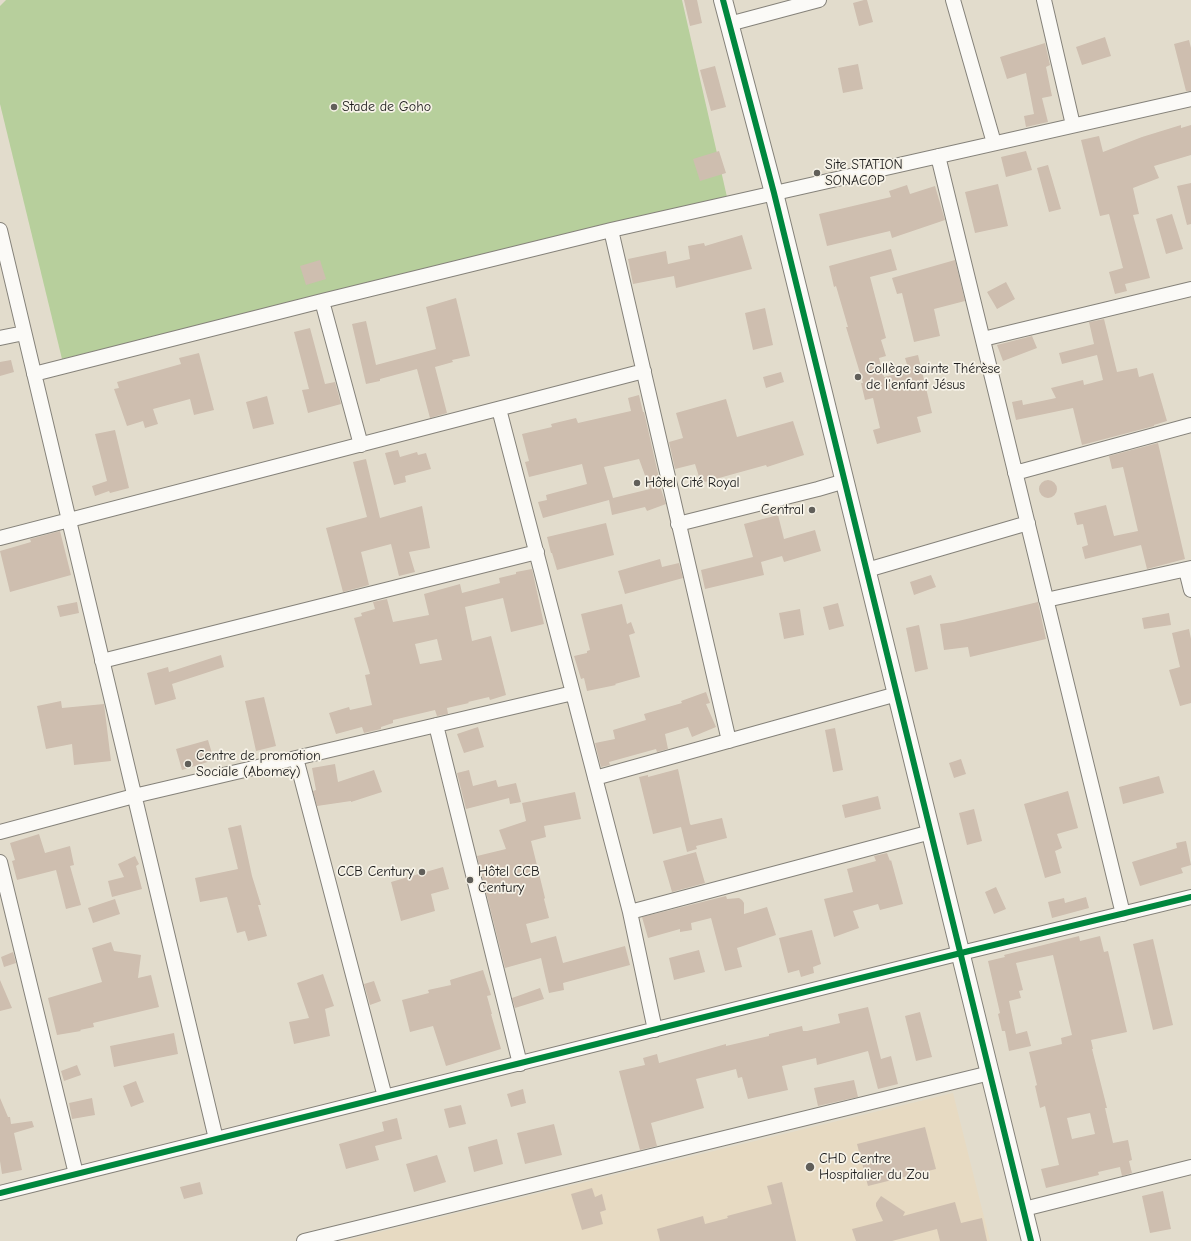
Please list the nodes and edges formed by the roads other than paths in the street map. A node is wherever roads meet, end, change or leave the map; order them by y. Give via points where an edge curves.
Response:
1 (723, 0) edge
2 (819, 0) edge
3 (953, 0) edge
4 (1044, 0) edge
5 (729, 24) junction
6 (1191, 99) edge
7 (1073, 126) junction
8 (994, 143) junction
9 (938, 156) junction
10 (774, 193) junction
11 (0, 230) edge
12 (611, 230) junction
13 (1191, 289) edge
14 (322, 301) junction
15 (24, 333) junction
16 (0, 338) edge
17 (983, 339) junction
18 (644, 371) junction
19 (34, 374) junction
20 (499, 409) junction
21 (1191, 425) edge
22 (360, 445) junction
23 (1016, 473) junction
24 (845, 481) junction
25 (69, 520) junction
26 (1028, 523) junction
27 (678, 524) junction
28 (0, 538) edge
29 (537, 552) junction
30 (1188, 569) edge
31 (867, 570) junction
32 (1191, 590) edge
33 (1046, 600) junction
34 (102, 661) junction
35 (573, 693) junction
36 (897, 694) junction
37 (436, 725) junction
38 (729, 741) junction
39 (296, 758) junction
40 (595, 778) junction
41 (134, 796) junction
42 (0, 832) edge
43 (931, 832) junction
44 (0, 862) edge
45 (1191, 897) edge
46 (630, 912) junction
47 (1123, 914) junction
48 (961, 953) junction
49 (655, 1030) junction
50 (520, 1064) junction
51 (990, 1073) junction
52 (385, 1097) junction
53 (216, 1139) junction
54 (1191, 1167) edge
55 (76, 1174) junction
56 (0, 1193) edge
57 (1024, 1209) junction
58 (325, 1239) edge
59 (304, 1241) edge
60 (1031, 1241) edge

1 - 5 street
2 - 5 street
3 - 8 street
4 - 7 street
5 - 10 street
6 - 7 street
7 - 8 street
8 - 9 street
9 - 10 street
9 - 17 street
10 - 12 street
10 - 24 street
11 - 15 street
12 - 14 street
12 - 18 street
13 - 17 street
14 - 19 street
14 - 22 street
15 - 16 street
15 - 19 street
17 - 23 street
18 - 20 street
18 - 27 street
19 - 25 street
20 - 22 street
20 - 29 street
21 - 23 street
22 - 25 street
23 - 26 street
24 - 27 street
24 - 31 street
25 - 28 street
25 - 34 street
26 - 31 street
26 - 33 street
27 - 38 street
29 - 34 street
29 - 35 street
30 - 32 street
30 - 33 street
31 - 36 street
33 - 47 street
34 - 41 street
35 - 37 street
35 - 40 street
36 - 38 street
36 - 43 street
37 - 39 street
37 - 50 street
38 - 40 street
39 - 41 street
39 - 52 street
40 - 46 street
41 - 42 street
41 - 53 street
43 - 46 street
43 - 48 street
44 - 55 street
45 - 47 street
46 - 49 street
47 - 48 street
48 - 49 street
48 - 51 street
49 - 50 street
50 - 52 street
51 - 57 street
51 - 58 street
52 - 53 street
53 - 55 street
54 - 57 street
55 - 56 street
57 - 60 street
58 - 59 street

